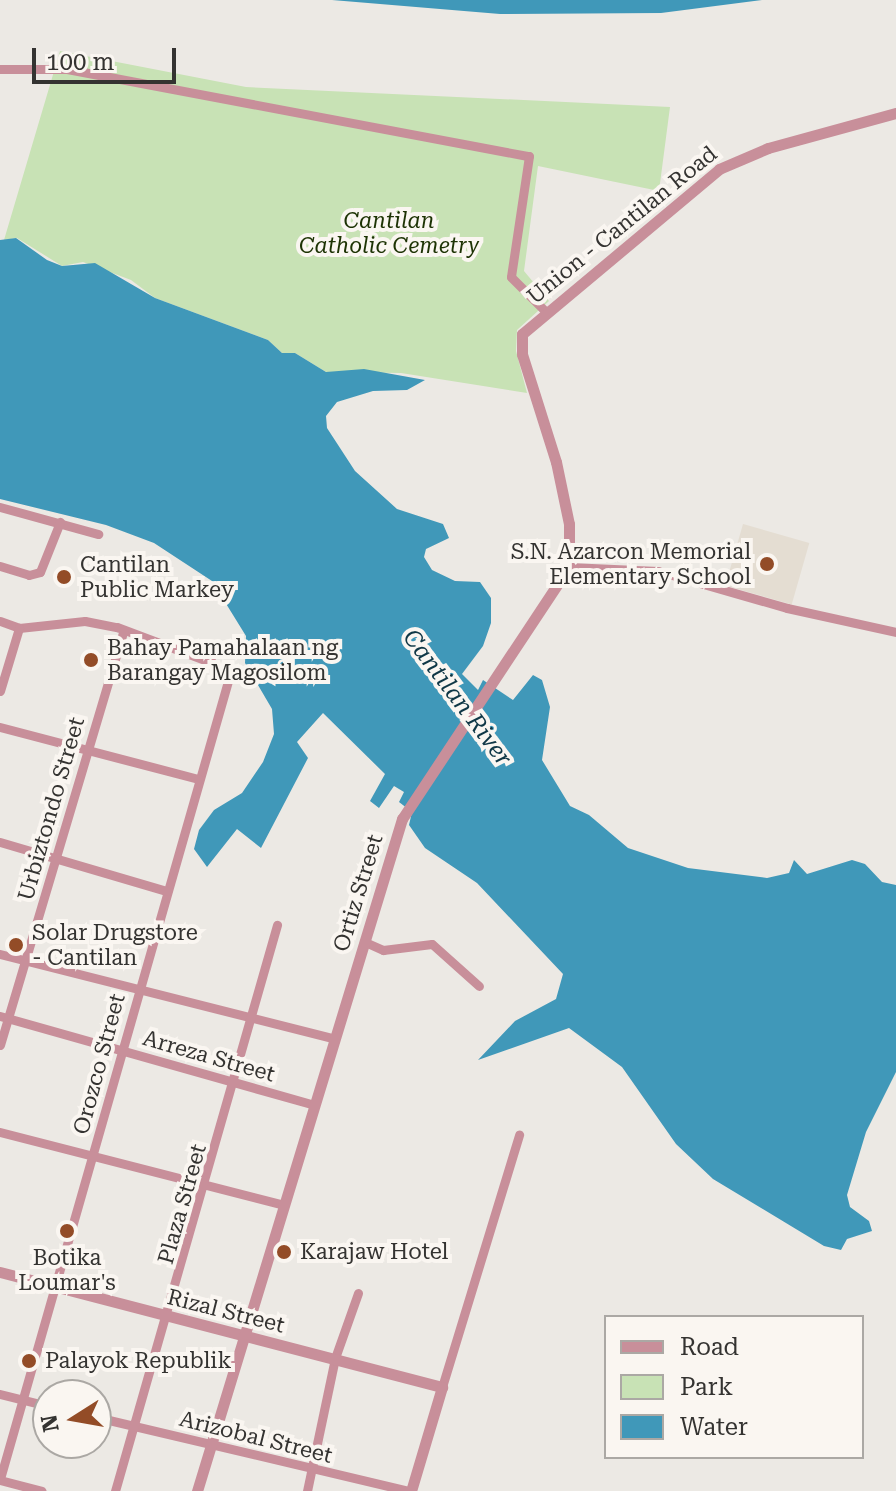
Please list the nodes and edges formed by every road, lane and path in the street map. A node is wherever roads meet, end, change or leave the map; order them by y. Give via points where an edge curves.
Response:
1 (0, 69) edge
2 (896, 113) edge
3 (545, 311) junction
4 (0, 507) edge
5 (60, 522) junction
6 (98, 534) dead end
7 (0, 566) edge
8 (569, 567) junction
9 (0, 621) edge
10 (19, 628) junction
11 (124, 630) junction
12 (896, 632) edge
13 (0, 691) edge
14 (0, 727) edge
15 (87, 749) junction
16 (198, 779) junction
17 (0, 842) edge
18 (54, 857) junction
19 (166, 891) junction
20 (277, 925) dead end
21 (365, 942) junction
22 (0, 954) edge
23 (27, 960) junction
24 (479, 986) dead end
25 (138, 990) junction
26 (4, 1018) edge
27 (253, 1019) junction
28 (332, 1038) junction
29 (0, 1045) edge
30 (122, 1050) junction
31 (235, 1081) junction
32 (315, 1105) junction
33 (0, 1132) edge
34 (519, 1135) dead end
35 (92, 1157) junction
36 (206, 1185) junction
37 (284, 1205) junction
38 (0, 1272) edge
39 (54, 1288) junction
40 (358, 1293) dead end
41 (168, 1318) junction
42 (244, 1337) junction
43 (335, 1358) junction
44 (442, 1387) junction
45 (0, 1394) edge
46 (22, 1400) junction
47 (32, 1402) edge
48 (112, 1421) edge
49 (137, 1426) junction
50 (212, 1446) junction
51 (312, 1470) junction
52 (0, 1480) edge
53 (42, 1491) edge
54 (115, 1491) edge
55 (197, 1491) edge
56 (307, 1491) edge
57 (409, 1491) edge

1 - 3 street via 81,71 529,156 511,277
2 - 3 street, Union - Cantilan Road via 738,158
3 - 8 street, Union - Cantilan Road via 521,341 556,462 572,544
4 - 5 street
5 - 6 street
5 - 7 street via 40,572 29,575
8 - 12 street via 658,571
8 - 21 street, Ortiz Street via 406,809
9 - 10 street
10 - 11 street via 85,621
10 - 13 street
11 - 15 street, Urbiztondo Street
11 - 16 street, Orozco Street via 213,663 226,674
14 - 15 street
15 - 16 street
15 - 18 street, Urbiztondo Street
16 - 19 street, Orozco Street
17 - 18 street
18 - 19 street
18 - 23 street, Urbiztondo Street
19 - 25 street, Orozco Street
20 - 27 street, Plaza Street
21 - 24 street via 383,950 422,941 432,944
21 - 28 street, Ortiz Street
22 - 23 street
23 - 25 street
23 - 26 street, Urbiztondo Street
25 - 27 street
25 - 30 street, Orozco Street
26 - 29 street, Urbiztondo Street
26 - 30 street, Arreza Street
27 - 28 street
27 - 31 street, Plaza Street
28 - 32 street, Ortiz Street
30 - 31 street, Arreza Street
30 - 35 street, Orozco Street
31 - 32 street, Arreza Street
31 - 36 street, Plaza Street
32 - 37 street, Ortiz Street
33 - 35 street
34 - 44 street
35 - 36 street
35 - 39 street, Orozco Street
36 - 37 street
36 - 41 street, Plaza Street
37 - 42 street, Ortiz Street
38 - 39 street, Rizal Street
39 - 41 street, Rizal Street
39 - 46 street, Orozco Street
40 - 43 street
41 - 42 street, Rizal Street
41 - 49 street, Plaza Street
42 - 43 street, Rizal Street
42 - 50 street, Ortiz Street
43 - 44 street, Rizal Street
43 - 51 street
44 - 57 street
45 - 46 street
46 - 47 street
46 - 52 street, Orozco Street
48 - 49 street, Arizobal Street
49 - 50 street, Arizobal Street
49 - 54 street, Plaza Street
50 - 51 street, Arizobal Street
50 - 55 street, Ortiz Street
51 - 56 street
51 - 57 street, Arizobal Street
52 - 53 street

